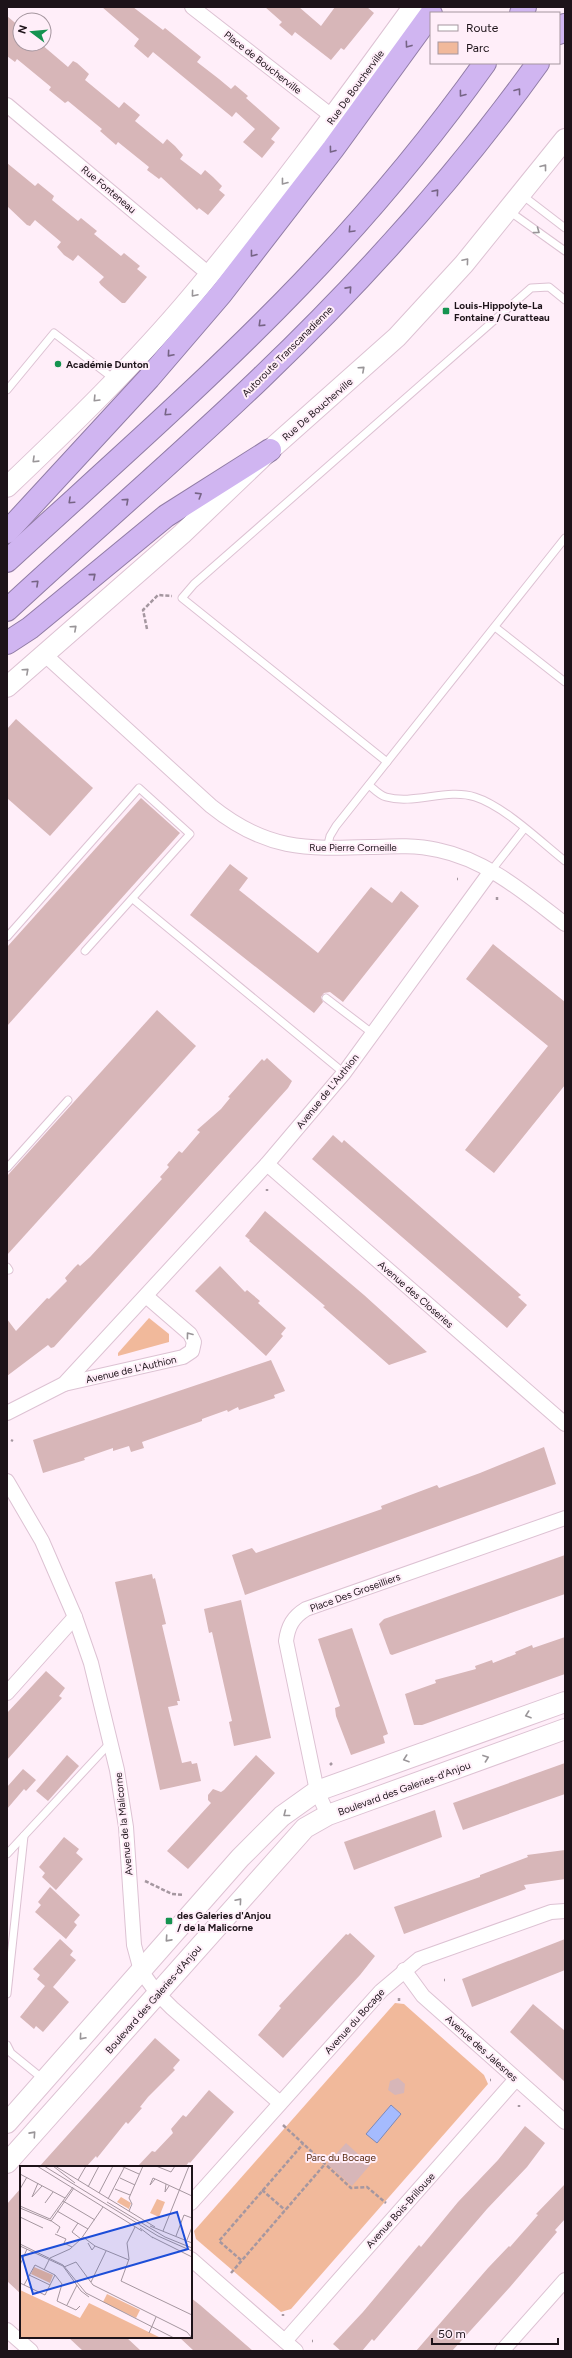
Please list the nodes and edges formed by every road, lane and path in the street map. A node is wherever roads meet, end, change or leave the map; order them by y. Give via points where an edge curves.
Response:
1 (192, 7) edge
2 (414, 7) edge
3 (430, 14) edge
4 (484, 64) edge
5 (537, 64) edge
6 (7, 105) edge
7 (333, 117) junction
8 (565, 139) edge
9 (522, 195) junction
10 (509, 210) junction
11 (565, 228) edge
12 (565, 251) edge
13 (210, 275) junction
14 (565, 300) edge
15 (115, 380) junction
16 (7, 390) edge
17 (270, 450) junction
18 (7, 487) edge
19 (7, 532) edge
20 (565, 538) edge
21 (7, 561) edge
22 (182, 598) junction
23 (7, 610) edge
24 (495, 627) junction
25 (147, 629) dead end
26 (7, 643) edge
27 (44, 654) junction
28 (565, 682) edge
29 (7, 687) edge
30 (387, 762) junction
31 (369, 785) junction
32 (524, 829) junction
33 (327, 848) junction
34 (565, 861) edge
35 (491, 871) junction
36 (133, 899) junction
37 (565, 924) edge
38 (7, 938) edge
39 (85, 951) dead end
40 (326, 998) dead end
41 (372, 1033) junction
42 (344, 1073) junction
43 (68, 1100) dead end
44 (267, 1164) junction
45 (7, 1168) edge
46 (146, 1296) junction
47 (64, 1384) junction
48 (7, 1413) edge
49 (565, 1424) edge
50 (7, 1481) edge
51 (565, 1518) edge
52 (75, 1617) junction
53 (7, 1693) edge
54 (565, 1702) edge
55 (565, 1730) edge
56 (111, 1742) junction
57 (317, 1791) junction
58 (328, 1815) junction
59 (24, 1836) junction
60 (7, 1854) edge
61 (145, 1881) dead end
62 (172, 1894) junction
63 (188, 1895) dead end
64 (176, 1900) dead end
65 (565, 1911) edge
66 (8, 1969) edge
67 (404, 1970) junction
68 (141, 1971) junction
69 (7, 1994) edge
70 (157, 1994) junction
71 (7, 2045) edge
72 (516, 2079) junction
73 (44, 2080) junction
74 (280, 2103) junction
75 (565, 2122) edge
76 (7, 2123) edge
77 (283, 2125) dead end
78 (303, 2144) junction
79 (7, 2163) edge
80 (325, 2164) junction
81 (262, 2190) junction
82 (192, 2202) edge
83 (387, 2203) dead end
84 (285, 2210) junction
85 (192, 2260) edge
86 (241, 2260) junction
87 (231, 2272) dead end
88 (565, 2280) edge
89 (7, 2330) edge
90 (285, 2341) junction
91 (31, 2351) edge
92 (296, 2351) edge
93 (502, 2351) edge

1 - 7 street, Place de Boucherville
2 - 7 street, Rue De Boucherville
3 -> 19 highway via 333,149 226,288 149,378
4 -> 21 highway via 387,189 304,281 212,371
23 -> 5 highway, Autoroute Transcanadienne via 241,397 313,327 437,191 494,123
6 - 13 street, Rue Fonteneau
7 -> 13 street, Rue De Boucherville
9 -> 8 street, Rue De Boucherville
9 - 10 street, Rue De Boucherville
9 - 11 lane
10 -> 12 lane
17 -> 10 street, Rue De Boucherville via 402,332
13 -> 15 street, Rue De Boucherville
14 - 22 lane via 549,288 531,288 194,584
15 - 16 lane via 54,333
15 -> 18 street, Rue De Boucherville
26 -> 17 highway via 30,628 166,516
27 -> 17 street, Rue De Boucherville via 182,534
20 - 24 lane
22 - 25 path via 158,595 143,610
22 - 30 lane
24 - 28 lane
24 - 30 lane
29 -> 27 street, Rue De Boucherville
27 - 33 street, Rue Pierre Corneille via 147,749 232,822 263,838 285,845
30 - 31 lane
31 - 32 lane via 380,794 393,798 474,796 488,802
31 - 33 lane via 332,832
32 - 34 lane
32 - 35 lane
33 - 35 street, Rue Pierre Corneille via 426,848 460,856
35 - 37 street, Rue Pierre Corneille via 511,882
35 - 41 street, Avenue de L'Authion
36 - 38 lane via 190,834 139,788
36 - 39 lane
36 - 42 lane
40 - 41 lane
41 - 42 street, Avenue de L'Authion
42 - 44 street, Avenue de L'Authion
43 - 45 lane
44 - 46 street, Avenue de L'Authion
44 - 49 street, Avenue des Closeries
46 - 47 street, Avenue de L'Authion
47 -> 46 street, Avenue de L'Authion via 183,1356 192,1351 194,1342 190,1334
47 - 48 street, Avenue de L'Authion
50 - 52 street, Avenue de la Malicorne via 42,1541
51 - 57 street, Place Des Groseilliers via 306,1609 294,1619 289,1625 286,1641
52 - 53 street
52 - 56 street, Avenue de la Malicorne via 91,1663
54 -> 57 street
58 -> 55 street, Boulevard des Galeries-d'Anjou
56 - 59 lane
56 - 68 street, Avenue de la Malicorne via 126,1827 134,1945
57 - 58 street, Place Des Groseilliers
57 -> 68 street via 282,1816 260,1837
70 -> 58 street, Boulevard des Galeries-d'Anjou via 291,1841 305,1828
59 - 60 lane
59 - 66 lane
61 - 62 path
62 - 63 path
62 - 64 path
65 - 67 street, Avenue du Bocage via 551,1912 419,1959
66 - 69 lane
67 - 72 street, Avenue des Jalesnes via 423,1996
67 - 74 street, Avenue du Bocage via 381,1991
68 - 70 street, Avenue de la Malicorne
68 -> 73 street
70 - 74 street, Avenue de la Malicorne
79 -> 70 street, Boulevard des Galeries-d'Anjou
71 - 73 lane via 11,2053
72 - 75 street, Avenue des Jalesnes
72 - 90 street, Avenue Bois-Brillouse
73 - 76 street
74 - 82 street, Avenue du Bocage
77 - 78 path
78 - 80 path
78 - 81 path
80 - 83 path via 351,2188 367,2187
80 - 84 path
81 - 84 path
81 - 86 path via 219,2241
84 - 86 path
85 - 90 street
86 - 87 path
88 - 93 street
89 - 91 street
90 - 92 street

